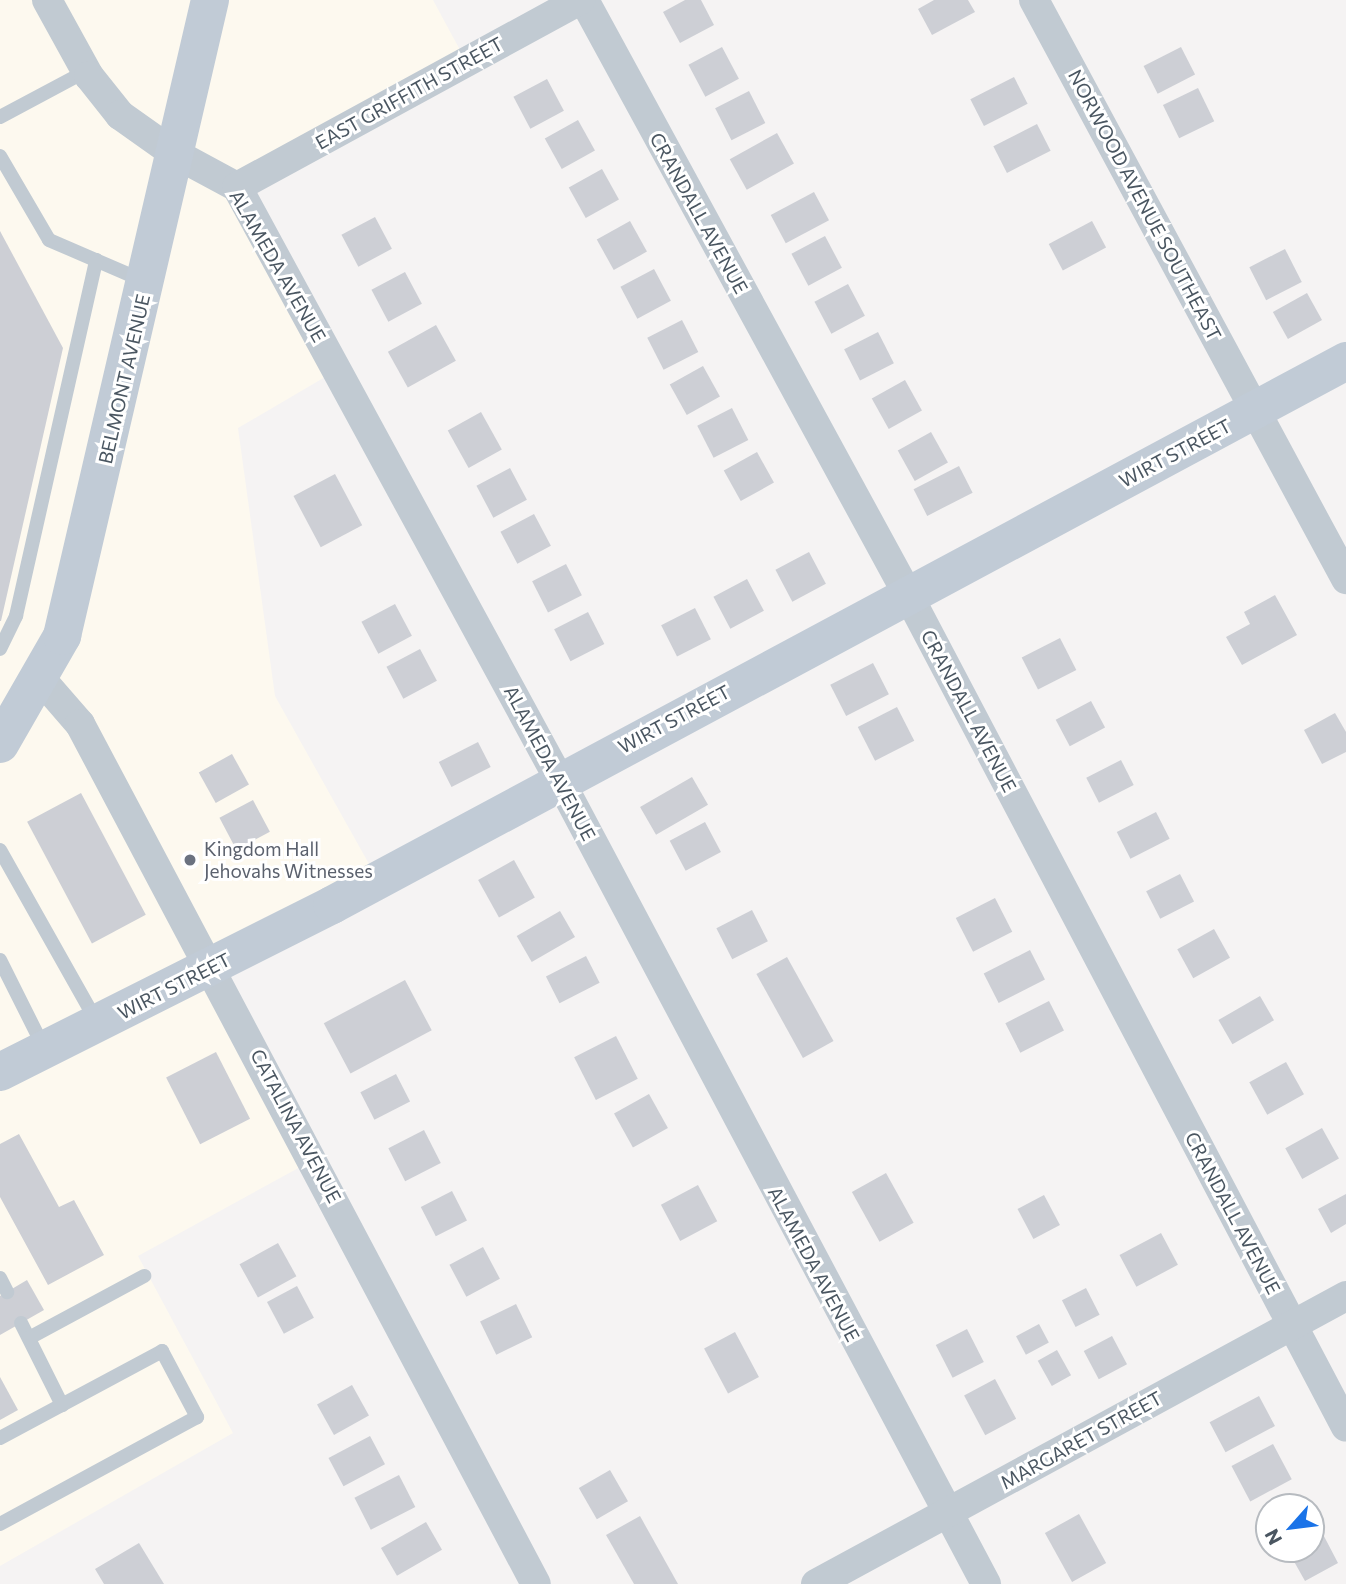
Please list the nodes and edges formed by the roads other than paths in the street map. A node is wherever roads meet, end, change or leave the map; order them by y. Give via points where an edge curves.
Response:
1 (47, 0) edge
2 (210, 0) edge
3 (582, 0) edge
4 (1034, 0) edge
5 (86, 71) junction
6 (0, 117) edge
7 (172, 152) junction
8 (0, 156) edge
9 (237, 187) junction
10 (96, 260) junction
11 (147, 282) junction
12 (1346, 361) edge
13 (1256, 410) junction
14 (1346, 579) edge
15 (906, 593) junction
16 (0, 649) edge
17 (40, 678) junction
18 (4, 729) edge
19 (560, 781) junction
20 (0, 850) edge
21 (0, 960) edge
22 (212, 967) junction
23 (98, 1023) junction
24 (45, 1050) junction
25 (0, 1072) edge
26 (144, 1276) dead end
27 (0, 1278) edge
28 (7, 1292) dead end
29 (1346, 1296) edge
30 (21, 1322) dead end
31 (1292, 1325) junction
32 (29, 1338) junction
33 (62, 1405) junction
34 (1346, 1427) edge
35 (0, 1438) edge
36 (947, 1513) junction
37 (0, 1524) edge
38 (536, 1584) edge
39 (816, 1584) edge
40 (986, 1584) edge

1 - 5 street, ALAMEDA AVENUE
2 - 7 main road, BELMONT AVENUE
3 - 9 street, EAST GRIFFITH STREET
3 - 15 street, CRANDALL AVENUE
4 - 13 street, NORWOOD AVENUE SOUTHEAST
5 - 6 lane
5 - 7 street, ALAMEDA AVENUE via 120,115
7 - 9 street, ALAMEDA AVENUE
7 - 11 main road, BELMONT AVENUE
8 - 10 lane via 48,240
9 - 19 street, ALAMEDA AVENUE
10 - 11 lane
10 - 16 lane via 16,616
11 - 17 main road, BELMONT AVENUE via 65,625
12 - 13 main road, WIRT STREET
13 - 14 street, NORWOOD AVENUE SOUTHEAST
13 - 15 main road, WIRT STREET
15 - 19 main road, WIRT STREET
15 - 31 street, CRANDALL AVENUE
17 - 18 main road, BELMONT AVENUE
17 - 22 street, CATALINA AVENUE via 80,724
19 - 22 main road, WIRT STREET
19 - 36 street, ALAMEDA AVENUE
20 - 23 lane
21 - 24 lane
22 - 23 main road, WIRT STREET
22 - 38 street, CATALINA AVENUE
23 - 24 main road, WIRT STREET
24 - 25 main road, WIRT STREET
26 - 32 lane
27 - 28 lane
29 - 31 street, MARGARET STREET
30 - 32 lane
31 - 34 street, CRANDALL AVENUE
31 - 36 street, MARGARET STREET
32 - 33 lane
33 - 35 lane
33 - 37 lane via 162,1352 197,1417
36 - 39 street, MARGARET STREET
36 - 40 street, ALAMEDA AVENUE

